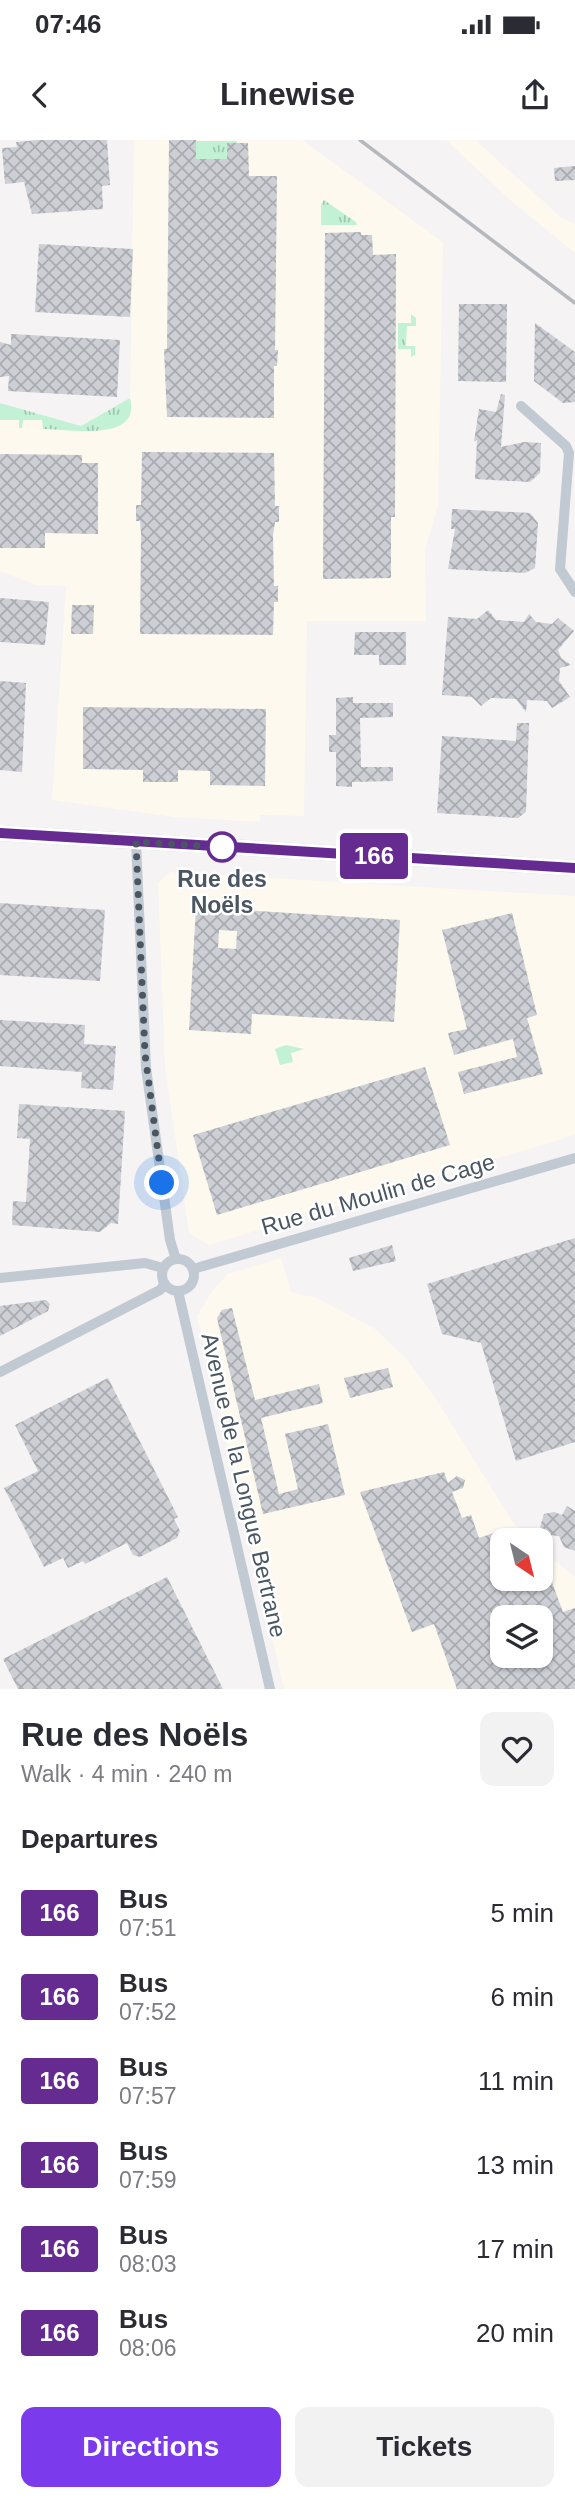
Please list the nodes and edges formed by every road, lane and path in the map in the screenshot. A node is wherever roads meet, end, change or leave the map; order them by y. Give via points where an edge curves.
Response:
1 (521, 407) dead end
2 (575, 592) edge
3 (0, 833) edge
4 (136, 842) junction
5 (575, 869) edge
6 (575, 1157) edge
7 (176, 1259) junction
8 (163, 1268) junction
9 (193, 1269) junction
10 (0, 1278) edge
11 (165, 1284) junction
12 (178, 1291) junction
13 (0, 1373) edge
14 (270, 1689) edge

1 - 2 street via 569,453 560,569
3 - 4 main road
4 - 5 main road
4 - 7 street via 146,1068
6 - 9 street, Rue du Moulin de Cage
7 - 8 street
7 - 9 street
8 - 10 street via 145,1263
8 - 11 street
9 - 12 street via 191,1284
11 - 12 street
11 - 13 street
12 - 14 street, Avenue de la Longue Bertrane

